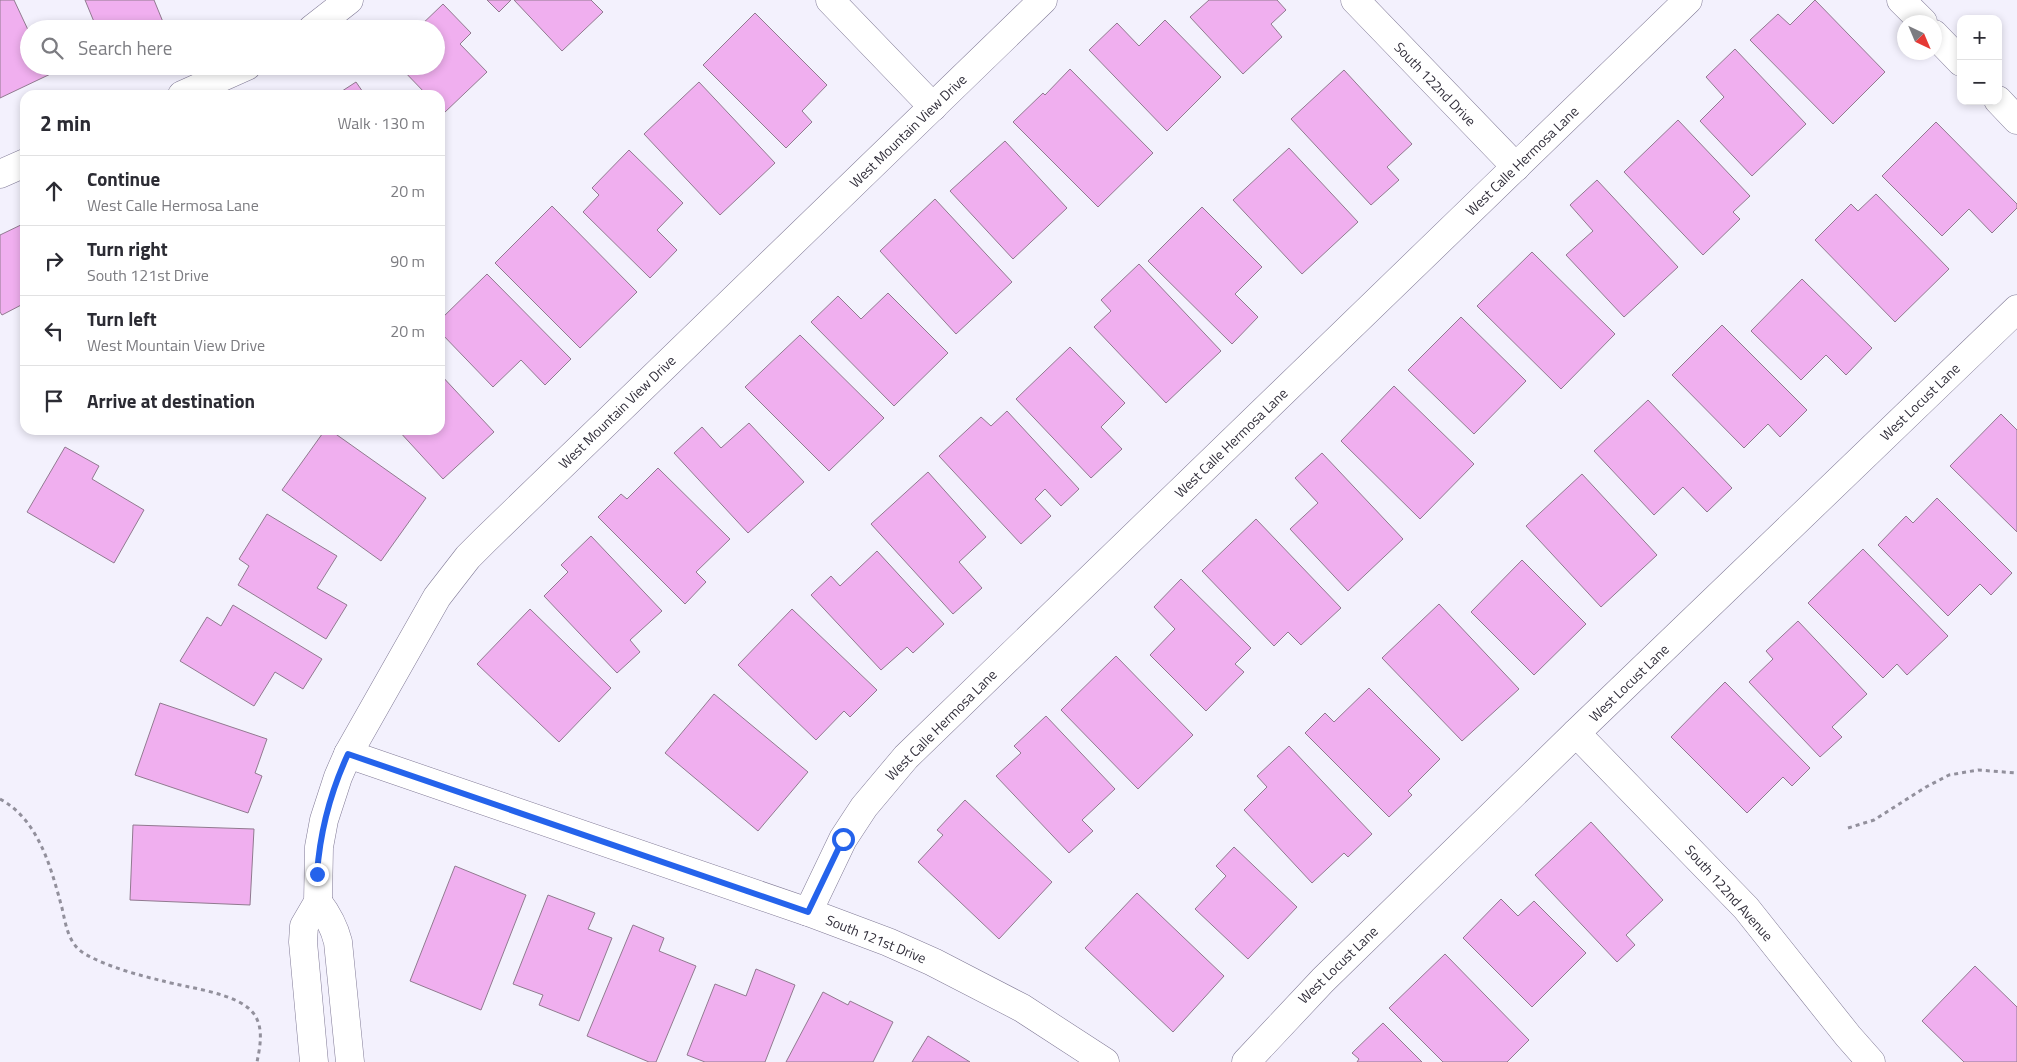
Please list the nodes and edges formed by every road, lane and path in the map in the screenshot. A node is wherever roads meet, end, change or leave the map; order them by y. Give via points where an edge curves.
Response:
1 (349, 0) edge
2 (830, 0) edge
3 (1043, 0) edge
4 (1355, 0) edge
5 (1688, 0) edge
6 (1901, 0) edge
7 (1916, 15) edge
8 (323, 20) edge
9 (1942, 42) edge
10 (1959, 60) edge
11 (227, 75) edge
12 (193, 90) edge
13 (2002, 104) edge
14 (933, 107) junction
15 (2017, 120) edge
16 (20, 165) edge
17 (1516, 167) junction
18 (0, 174) edge
19 (2017, 309) edge
20 (1576, 733) junction
21 (348, 754) junction
22 (2017, 772) edge
23 (0, 799) edge
24 (1848, 828) dead end
25 (318, 902) junction
26 (808, 912) junction
27 (257, 1062) edge
28 (314, 1062) edge
29 (350, 1062) edge
30 (1105, 1062) edge
31 (1246, 1062) edge
32 (1871, 1062) edge

1 - 8 street
2 - 14 street
3 - 14 street, West Mountain View Drive
4 - 17 street, South 122nd Drive
5 - 17 street, West Calle Hermosa Lane
6 - 7 street
9 - 10 street
11 - 12 street
13 - 15 street
14 - 21 street, West Mountain View Drive via 468,557 437,597
16 - 18 street
17 - 26 street, West Calle Hermosa Lane via 906,757 864,807 843,839
19 - 20 street, West Locust Lane
20 - 31 street, West Locust Lane via 1294,1008
20 - 32 street, South 122nd Avenue via 1746,908
21 - 25 street, West Mountain View Drive via 324,820 319,847
21 - 26 street, South 121st Drive
22 - 24 path via 1978,770 1949,775 1874,820
23 - 27 path via 18,810 35,834 52,874 69,934 79,950 143,976 226,997 246,1006 255,1014 259,1024
25 - 28 street, West Mountain View Drive via 304,926 303,942
25 - 29 street via 335,928 338,942
26 - 30 street, South 121st Drive via 888,942 981,986

